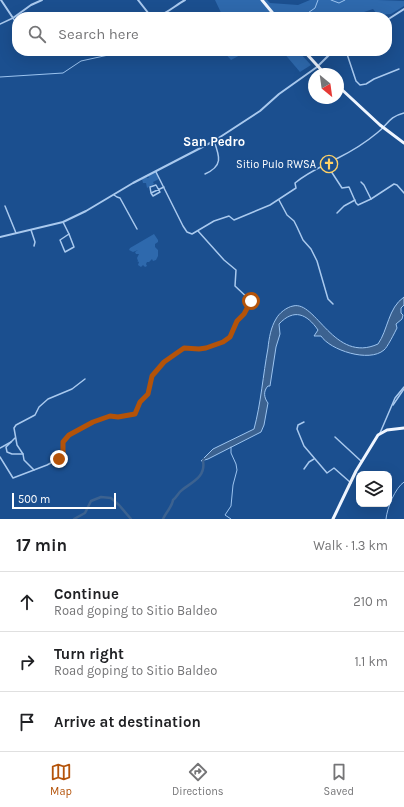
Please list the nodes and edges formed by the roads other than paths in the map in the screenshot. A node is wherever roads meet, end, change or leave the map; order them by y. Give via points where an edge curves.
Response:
1 (1, 0) edge
2 (42, 0) edge
3 (138, 0) edge
4 (185, 0) edge
5 (262, 0) edge
6 (404, 10) edge
7 (21, 12) edge
8 (147, 12) edge
9 (167, 12) edge
10 (272, 12) edge
11 (392, 17) edge
12 (12, 18) joint
13 (0, 24) edge
14 (308, 56) edge
15 (328, 56) edge
16 (348, 56) edge
17 (317, 66) junction
18 (398, 69) dead end
19 (344, 92) edge
20 (404, 113) edge
21 (382, 127) junction
22 (214, 141) junction
23 (404, 143) edge
24 (326, 164) junction
25 (156, 172) junction
26 (205, 174) dead end
27 (361, 182) dead end
28 (164, 187) junction
29 (159, 190) junction
30 (151, 193) junction
31 (404, 193) edge
32 (114, 194) junction
33 (371, 199) junction
34 (279, 200) junction
35 (355, 200) junction
36 (5, 206) dead end
37 (337, 213) dead end
38 (63, 222) junction
39 (137, 229) dead end
40 (31, 230) junction
41 (198, 231) junction
42 (16, 233) junction
43 (69, 234) junction
44 (0, 237) edge
45 (34, 246) dead end
46 (333, 304) dead end
47 (85, 378) dead end
48 (404, 388) edge
49 (304, 422) dead end
50 (404, 428) edge
51 (380, 433) junction
52 (335, 437) dead end
53 (15, 438) junction
54 (11, 442) junction
55 (0, 448) edge
56 (22, 454) junction
57 (0, 457) edge
58 (314, 459) junction
59 (361, 462) junction
60 (304, 469) dead end
61 (34, 470) junction
62 (351, 483) junction
63 (333, 519) edge

1 - 12 street
2 - 7 street
3 - 8 street
4 - 9 street
5 - 10 main road
6 - 11 street
12 - 13 street
14 - 17 main road
15 - 17 street
16 - 18 street via 356,81 360,85
17 - 22 street via 252,117
19 - 21 main road
20 - 21 street via 394,116
21 - 23 main road
21 - 24 street via 358,147
22 - 25 street
22 - 26 street via 219,154 218,165
24 - 34 street via 295,183 296,188
24 - 35 street via 342,188 349,187
25 - 28 street
25 - 32 street
27 - 33 street
28 - 29 street
28 - 41 street via 187,232 192,234
29 - 30 street
29 - 30 street via 160,193 153,196
29 - 30 street via 156,184 150,187
31 - 33 street via 397,184 394,184
32 - 38 street
32 - 39 street via 120,198
33 - 35 street via 358,205
34 - 41 street via 234,220 229,216 216,220
34 - 46 street via 317,261 328,299
35 - 37 street
36 - 42 street
38 - 40 street
38 - 43 street
40 - 42 street
40 - 45 street
41 - 61 street via 224,260 235,268 235,286 251,302 237,321 232,334 223,342 212,346 179,350 155,372 148,394 140,402 136,412 129,416 110,416 89,423 65,439 62,444 62,457
42 - 44 street
43 - 43 street via 74,247 65,252 60,240
47 - 53 street via 72,389 48,399 35,415 16,426 13,429
48 - 51 street via 395,398
49 - 58 street via 297,430
50 - 51 main road
51 - 59 main road
52 - 59 street
53 - 54 street
53 - 56 street
54 - 55 street
54 - 56 street via 6,448 7,452
56 - 61 street
57 - 61 street via 13,478
58 - 60 street
58 - 62 street via 327,473 334,468
59 - 62 main road
62 - 63 main road

